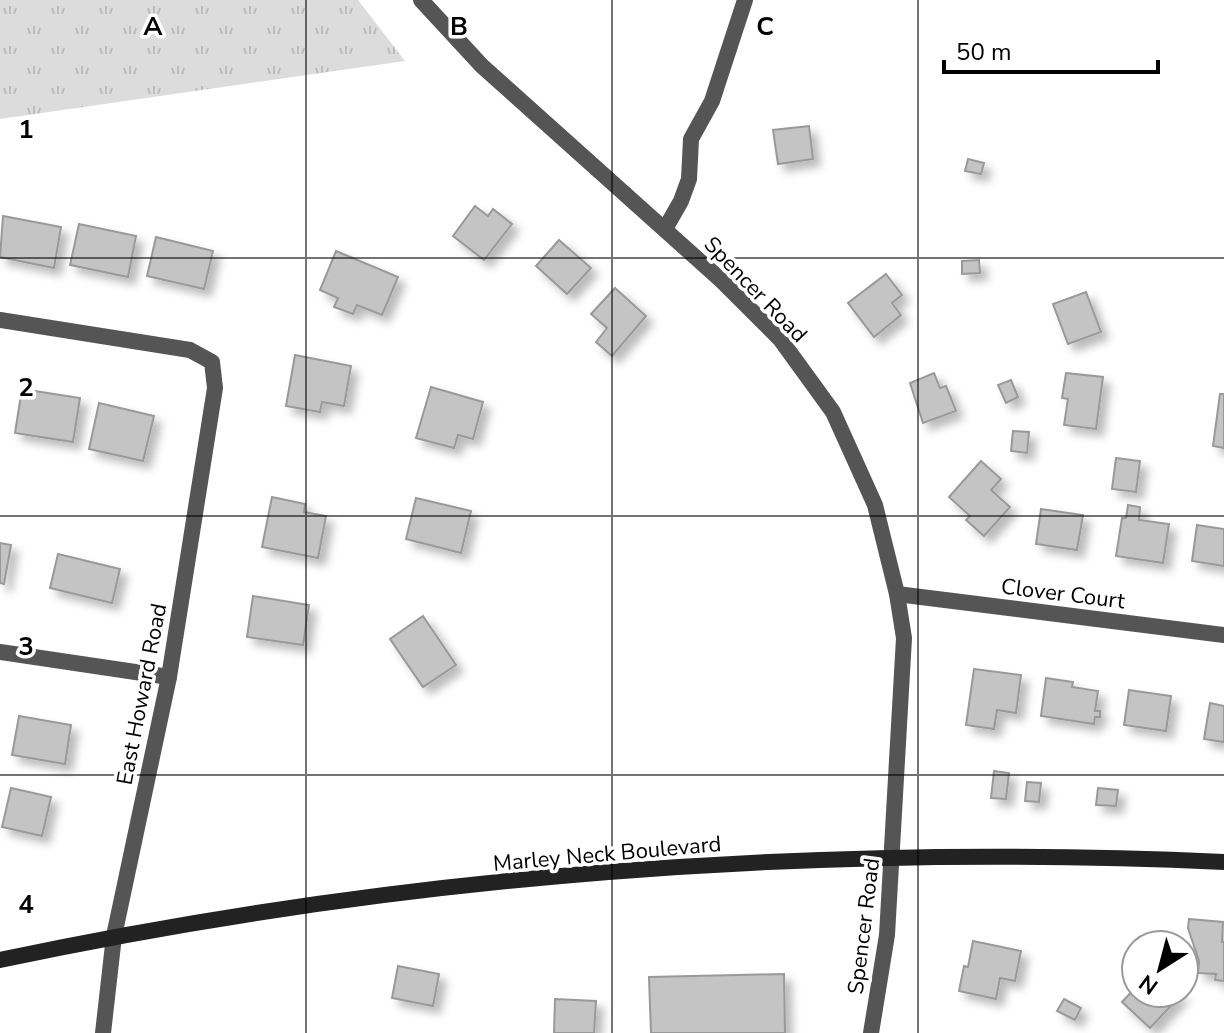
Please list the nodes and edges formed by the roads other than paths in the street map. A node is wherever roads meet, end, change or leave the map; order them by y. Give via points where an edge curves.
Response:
1 (421, 0) edge
2 (745, 0) edge
3 (665, 229) junction
4 (0, 320) edge
5 (897, 594) junction
6 (1224, 635) edge
7 (0, 652) edge
8 (169, 677) junction
9 (894, 857) junction
10 (1224, 862) edge
11 (114, 936) junction
12 (0, 960) edge
13 (103, 1033) edge
14 (871, 1033) edge

1 - 3 street, Spencer Road via 482,66
2 - 3 street via 712,101 691,139 689,179
3 - 5 street, Spencer Road via 780,339 833,412 875,505
4 - 8 street, East Howard Road via 190,350 212,362 215,388
5 - 6 street, Clover Court
5 - 9 street, Spencer Road via 904,638
7 - 8 street
8 - 11 street, East Howard Road
9 - 10 main road, Marley Neck Boulevard
9 - 11 main road, Marley Neck Boulevard via 772,861 482,885
9 - 14 street, Spencer Road
11 - 12 main road, Marley Neck Boulevard
11 - 13 street, East Howard Road

